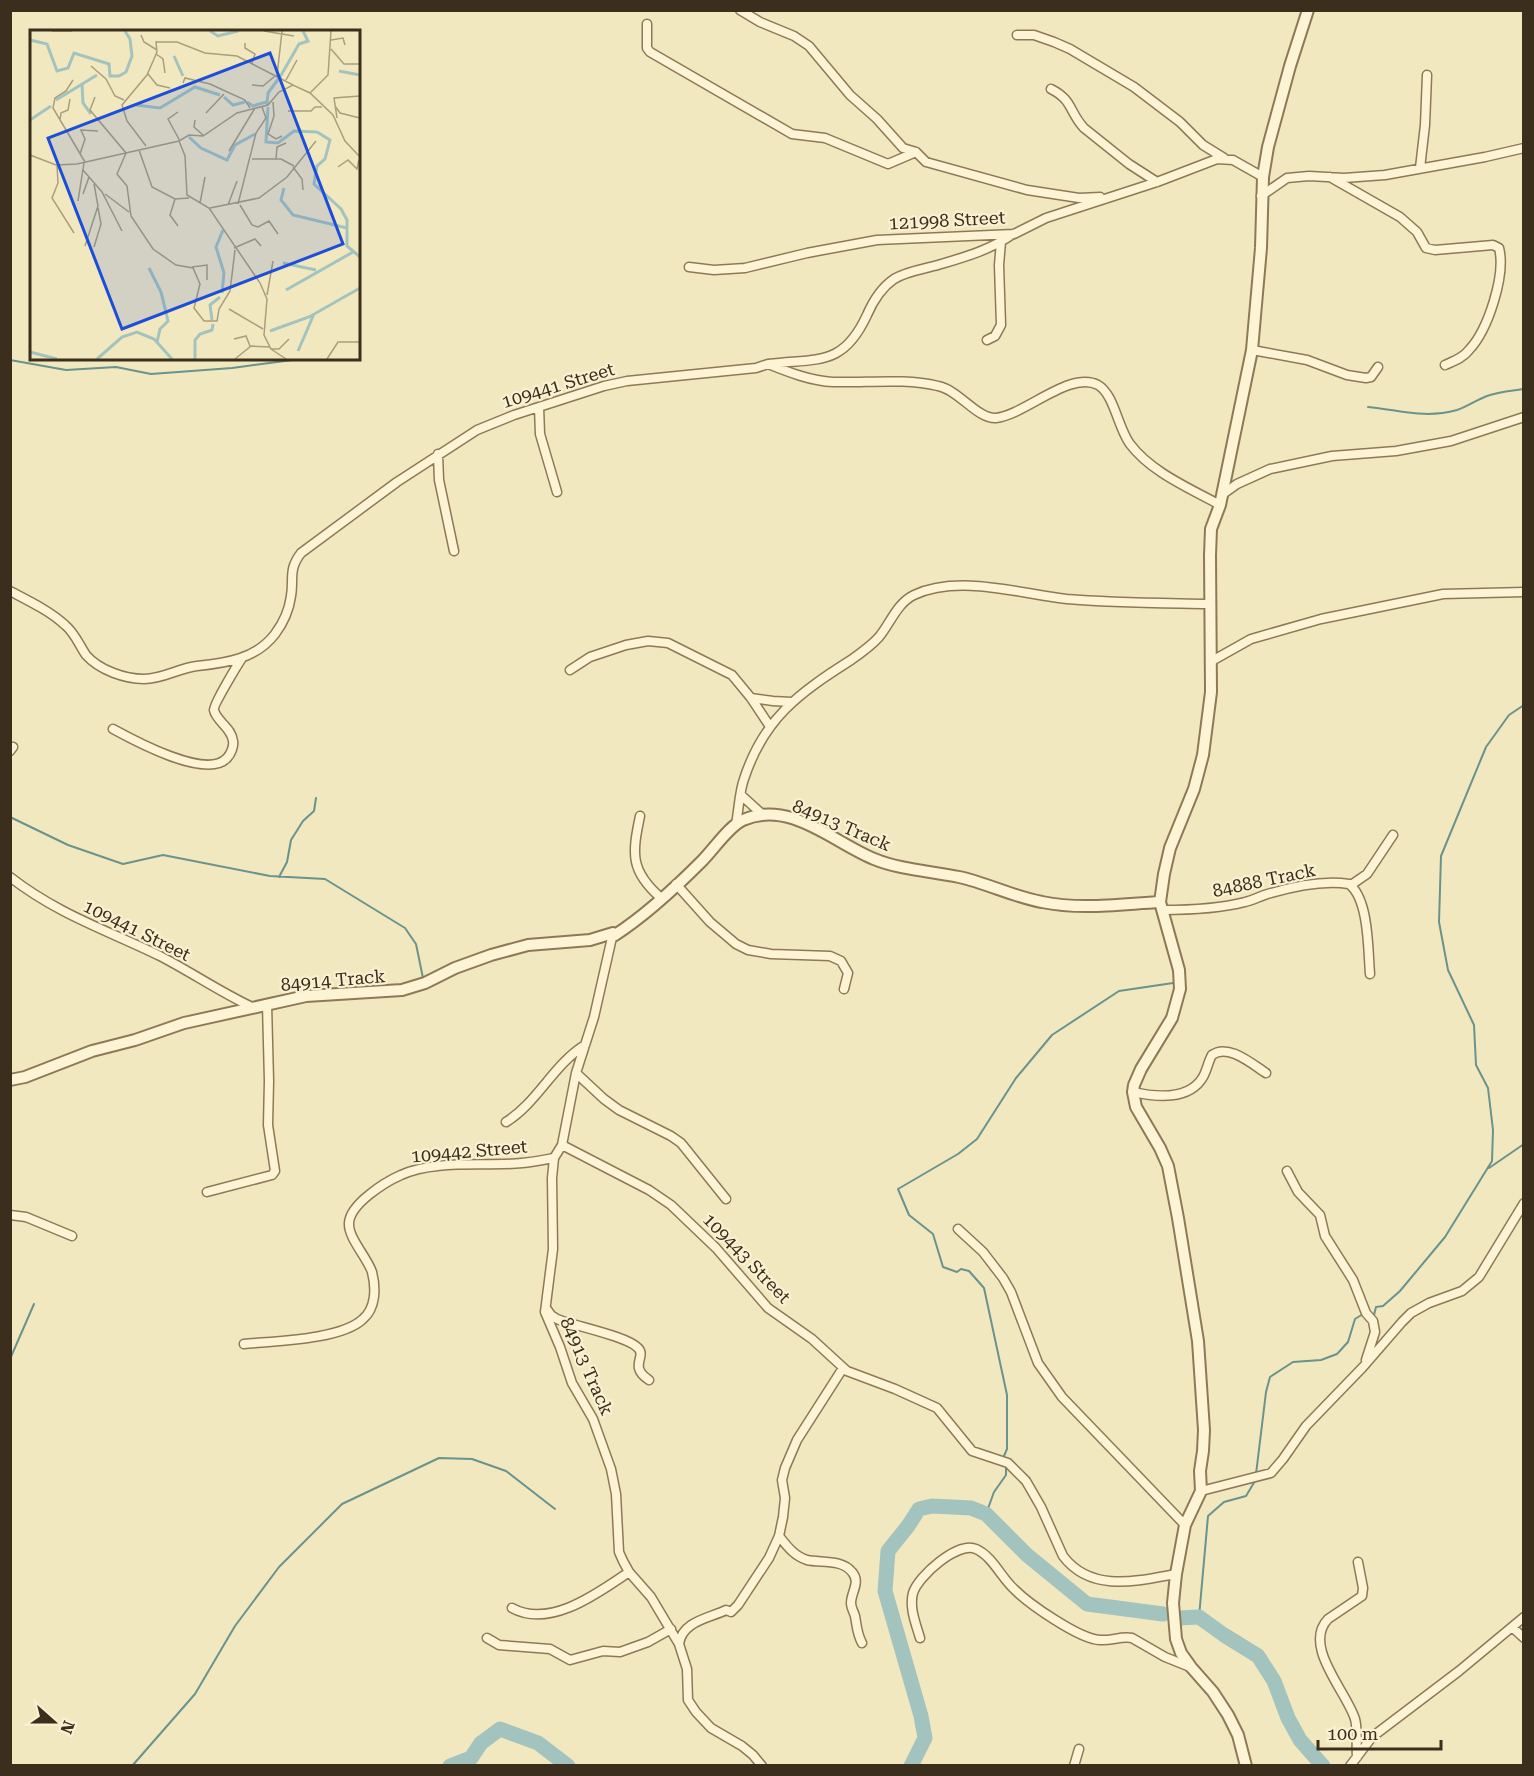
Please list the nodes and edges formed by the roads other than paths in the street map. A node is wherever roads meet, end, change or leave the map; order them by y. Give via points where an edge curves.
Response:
1 (740, 10) edge
2 (1308, 10) edge
3 (647, 24) dead end
4 (1017, 35) dead end
5 (1427, 75) dead end
6 (1052, 89) dead end
7 (1524, 148) edge
8 (916, 152) junction
9 (1224, 158) junction
10 (1420, 168) junction
11 (1263, 177) junction
12 (1330, 177) junction
13 (1157, 182) junction
14 (1115, 195) junction
15 (1261, 196) junction
16 (1014, 234) junction
17 (1001, 242) junction
18 (689, 267) dead end
19 (987, 340) dead end
20 (1252, 350) junction
21 (768, 364) junction
22 (1445, 365) dead end
23 (1378, 367) dead end
24 (538, 407) junction
25 (1524, 417) edge
26 (438, 454) junction
27 (557, 492) dead end
28 (1220, 505) junction
29 (454, 551) dead end
30 (10, 591) edge
31 (1524, 592) edge
32 (1209, 604) junction
33 (243, 658) junction
34 (1210, 662) junction
35 (570, 670) dead end
36 (751, 698) junction
37 (791, 702) junction
38 (769, 725) junction
39 (112, 729) dead end
40 (741, 795) junction
41 (763, 815) junction
42 (640, 816) dead end
43 (736, 824) junction
44 (1394, 835) dead end
45 (10, 877) edge
46 (676, 884) junction
47 (1351, 885) junction
48 (661, 898) junction
49 (1161, 906) junction
50 (617, 931) junction
51 (1370, 974) dead end
52 (844, 989) dead end
53 (267, 1004) junction
54 (252, 1007) junction
55 (585, 1045) junction
56 (576, 1073) junction
57 (1266, 1073) dead end
58 (10, 1080) edge
59 (1133, 1092) junction
60 (506, 1122) dead end
61 (562, 1145) junction
62 (554, 1158) junction
63 (1287, 1172) dead end
64 (207, 1192) dead end
65 (726, 1199) dead end
66 (1524, 1203) edge
67 (10, 1215) edge
68 (958, 1229) dead end
69 (72, 1236) dead end
70 (546, 1297) junction
71 (244, 1344) dead end
72 (1363, 1367) junction
73 (843, 1368) junction
74 (650, 1380) dead end
75 (1201, 1491) junction
76 (1185, 1525) junction
77 (779, 1536) junction
78 (1358, 1562) dead end
79 (629, 1572) junction
80 (1176, 1574) junction
81 (512, 1608) dead end
82 (1524, 1617) edge
83 (1512, 1627) junction
84 (671, 1629) junction
85 (487, 1638) dead end
86 (920, 1638) dead end
87 (1524, 1638) edge
88 (862, 1643) dead end
89 (680, 1644) junction
90 (1191, 1667) junction
91 (1079, 1749) dead end
92 (1357, 1757) junction
93 (762, 1766) edge
94 (1074, 1766) edge
95 (1246, 1766) edge
96 (1350, 1766) edge

1 - 8 street via 809,46 850,96 877,118 903,148
2 - 11 street via 1271,130
3 - 8 street via 650,52 792,134 825,138 888,164
4 - 9 street via 1034,35 1070,49 1134,87
5 - 10 street
6 - 13 street via 1067,99 1084,128
7 - 10 street
8 - 14 street via 926,162 1028,190 1079,198
9 - 11 street
9 - 13 street, 121998 Street
10 - 12 street via 1366,177
11 - 15 street
12 - 15 street via 1287,178
12 - 22 street via 1400,217 1417,232 1426,248 1499,248 1500,273 1492,307 1472,347 1458,360
13 - 14 street, 121998 Street
14 - 16 street, 121998 Street via 1046,218
15 - 20 street via 1261,248
16 - 17 street, 109441 Street
16 - 18 street, 121998 Street via 877,240 745,268
17 - 19 street via 1001,325 995,336
17 - 21 street, 109441 Street via 973,255 896,278 873,302 850,345 838,352 806,361
20 - 23 street via 1307,360 1358,377 1371,377
20 - 28 street
21 - 24 street, 109441 Street via 627,381
21 - 28 street via 831,382 935,385 990,417 1008,415 1078,382 1098,385 1112,403 1124,435 1136,451
24 - 26 street, 109441 Street via 477,430
24 - 27 street via 540,434
25 - 28 street via 1451,441 1396,451 1332,456 1270,469 1223,494
26 - 29 street via 439,480
26 - 33 street, 109441 Street via 301,553 292,566 292,594 284,622 273,636
28 - 32 street via 1211,529
30 - 33 street, 109441 Street via 64,624 92,661 109,671 146,679
31 - 34 street via 1443,594 1321,619 1251,639
32 - 34 street
32 - 37 street via 1067,599 991,587 926,592 908,600 867,648
33 - 39 street via 233,669 214,707 233,740 230,754 220,764 193,763
34 - 49 street via 1203,755 1170,848
35 - 36 street via 604,651 648,641 661,642 726,671
36 - 37 street
36 - 38 street
37 - 38 street
38 - 40 street
40 - 41 street
40 - 43 street
41 - 43 street, 84913 Track
41 - 49 street, 84913 Track via 801,822 889,864 978,882 1040,902
42 - 48 street via 633,857 638,872
43 - 46 street, 84913 Track
44 - 47 street via 1367,874
45 - 54 street, 109441 Street via 68,915 157,955
46 - 48 street, 84913 Track
46 - 52 street via 726,937 748,950 836,958 848,973
47 - 49 street, 84888 Track via 1321,884 1277,891 1224,907
47 - 51 street via 1362,903
48 - 50 street, 84913 Track
49 - 59 street via 1179,970 1179,989 1172,1018 1141,1069
50 - 53 street, 84914 Track via 590,940 528,945 491,955 402,990 306,996
50 - 55 street, 84913 Track
53 - 54 street, 84914 Track
53 - 64 street via 267,1125 275,1171
54 - 58 street, 84914 Track via 184,1023
55 - 56 street, 84913 Track
55 - 60 street via 570,1055
56 - 61 street, 84913 Track
56 - 65 street via 619,1110 681,1143
57 - 59 street via 1234,1054 1221,1051 1212,1055 1197,1083 1179,1094
59 - 75 street via 1136,1107 1168,1166 1178,1218 1198,1341 1204,1430
61 - 62 street, 84913 Track
61 - 73 street, 109443 Street via 671,1205 716,1248 768,1308 812,1339
62 - 70 street, 84913 Track via 553,1249
62 - 71 street, 109442 Street via 521,1164 413,1170 381,1186 358,1205 349,1221 351,1234 372,1272 372,1304 364,1319 354,1326 315,1337
63 - 72 street via 1298,1192 1320,1215 1325,1236 1373,1321 1375,1332
66 - 72 street via 1479,1277 1462,1292 1411,1313
67 - 69 street via 26,1217
68 - 76 street via 1003,1278 1038,1363 1062,1398
70 - 74 street via 546,1310 557,1319 637,1347 638,1369
70 - 79 street, 84913 Track via 548,1323 572,1383 593,1419 611,1469 620,1552
72 - 75 street via 1306,1426 1271,1473
73 - 77 street via 797,1440 785,1468
73 - 80 street, 109443 Street via 936,1408 972,1451 1003,1460 1014,1468 1041,1507 1063,1556 1085,1576 1114,1582
75 - 76 street
76 - 80 street
77 - 88 street via 800,1556 839,1564 854,1573 851,1603
77 - 89 street via 770,1558 738,1605 731,1612 726,1610 688,1627
78 - 92 street via 1362,1596 1328,1619 1320,1636 1332,1676 1354,1719
79 - 81 street via 580,1604 564,1609 534,1615
79 - 84 street, 84913 Track
80 - 90 street via 1174,1632
82 - 83 street
83 - 87 street
83 - 92 street via 1372,1737
84 - 85 street via 620,1652 603,1651 570,1660 550,1648 499,1645
84 - 89 street, 84913 Track
86 - 90 street via 912,1607 917,1584 947,1556 968,1547 984,1553 1029,1602 1085,1636 1101,1640 1132,1638 1165,1658
89 - 93 street, 84913 Track via 690,1705 711,1728 742,1746
90 - 95 street via 1228,1715
91 - 94 street
92 - 96 street

